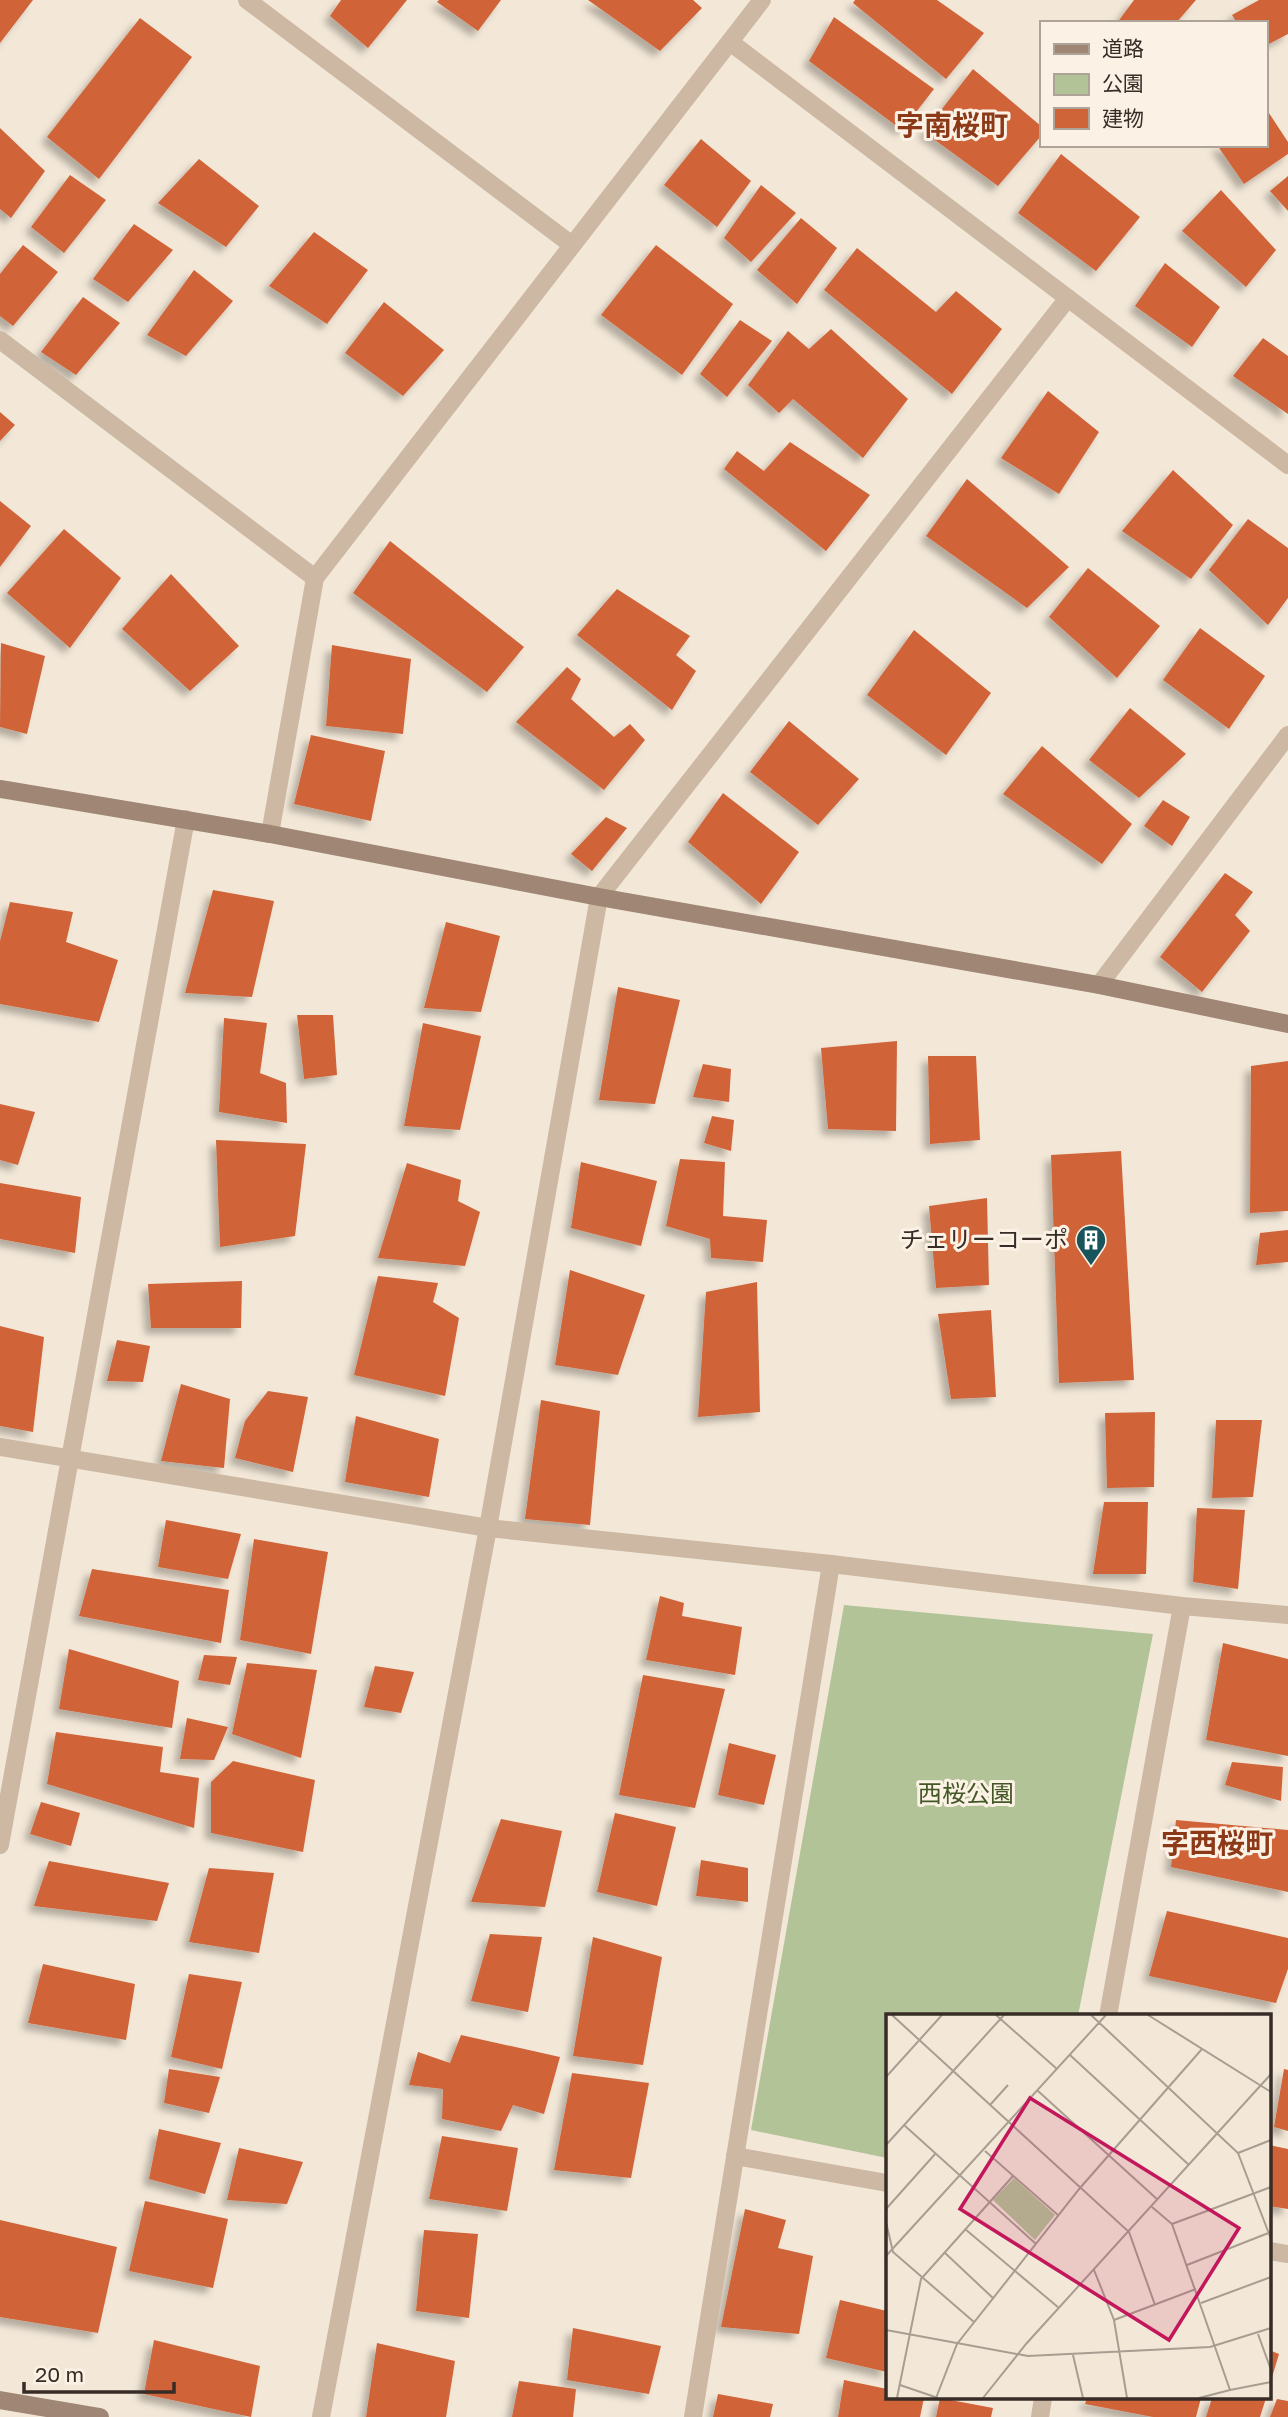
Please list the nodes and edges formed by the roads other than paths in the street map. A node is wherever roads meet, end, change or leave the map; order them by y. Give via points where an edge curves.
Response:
1 (247, 0) edge
2 (762, 0) edge
3 (730, 42) junction
4 (572, 245) junction
5 (1068, 298) junction
6 (0, 340) edge
7 (1288, 465) edge
8 (315, 578) junction
9 (1288, 735) edge
10 (0, 789) edge
11 (186, 819) junction
12 (270, 834) junction
13 (599, 897) junction
14 (1100, 985) junction
15 (1288, 1024) edge
16 (0, 1447) edge
17 (70, 1459) junction
18 (488, 1528) junction
19 (831, 1564) junction
20 (1182, 1606) junction
21 (1288, 1615) edge
22 (0, 1845) edge
23 (1108, 2014) edge
24 (735, 2156) junction
25 (886, 2183) edge
26 (1270, 2251) edge
27 (1288, 2254) edge
28 (0, 2400) edge
29 (100, 2417) edge
30 (321, 2417) edge
31 (693, 2417) edge

1 - 4 street
2 - 3 street
3 - 4 street
3 - 5 street
4 - 8 street
5 - 7 street
5 - 13 street
6 - 8 street
8 - 12 street
9 - 14 street
10 - 11 street
11 - 12 street
11 - 17 street
12 - 13 street
13 - 14 street
13 - 18 street
14 - 15 street
16 - 17 street
17 - 18 street
17 - 22 street
18 - 19 street
18 - 30 street
19 - 20 street
19 - 24 street
20 - 21 street
20 - 23 street
24 - 25 street
24 - 31 street
26 - 27 street
28 - 29 street

